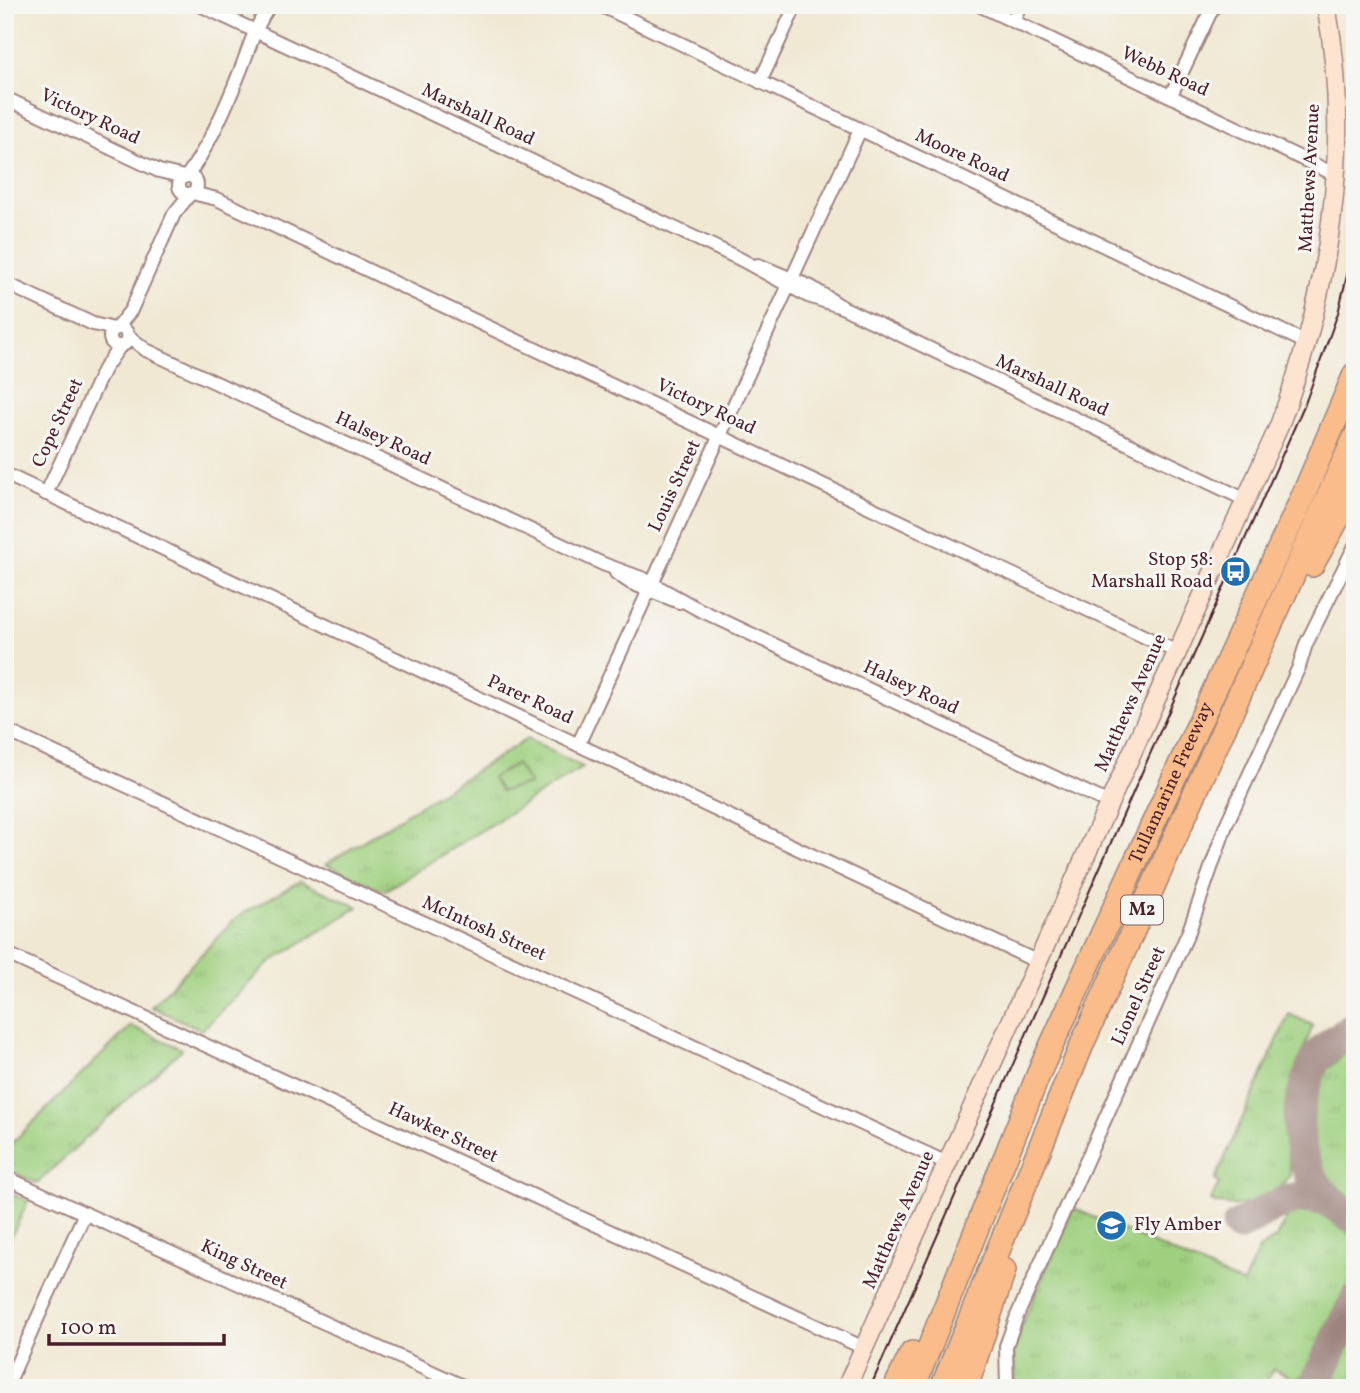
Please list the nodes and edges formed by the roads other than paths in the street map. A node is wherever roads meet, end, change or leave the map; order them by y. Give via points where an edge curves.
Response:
1 (200, 5) edge
2 (270, 5) edge
3 (600, 5) edge
4 (796, 5) edge
5 (979, 5) edge
6 (1020, 5) edge
7 (1214, 5) edge
8 (1326, 5) edge
9 (1013, 21) junction
10 (258, 33) junction
11 (760, 82) junction
12 (1171, 95) junction
13 (5, 98) edge
14 (860, 130) junction
15 (1335, 174) junction
16 (188, 185) junction
17 (789, 282) junction
18 (5, 283) edge
19 (118, 337) junction
20 (1307, 343) junction
21 (1355, 352) edge
22 (1355, 374) edge
23 (720, 434) junction
24 (1355, 437) edge
25 (5, 474) edge
26 (1355, 488) edge
27 (46, 494) junction
28 (1246, 500) junction
29 (1300, 503) junction
30 (1355, 547) edge
31 (650, 587) junction
32 (1177, 652) junction
33 (5, 730) edge
34 (578, 745) junction
35 (1210, 761) junction
36 (1109, 803) junction
37 (5, 953) edge
38 (1038, 962) junction
39 (1041, 1068) junction
40 (1068, 1078) junction
41 (947, 1164) junction
42 (5, 1177) edge
43 (85, 1213) junction
44 (864, 1348) junction
45 (6, 1387) edge
46 (467, 1388) edge
47 (846, 1388) edge
48 (895, 1388) edge
49 (913, 1388) edge
50 (942, 1388) edge
51 (966, 1388) edge
52 (1007, 1388) edge

1 - 10 street, Marshall Road
2 - 10 street, Cope Street
3 - 11 street, Moore Road
4 - 11 street
5 - 9 street, Webb Road
6 - 9 street
7 - 12 street
8 - 15 main road, Matthews Avenue via 1336,96
9 - 12 street, Webb Road
10 - 16 street, Cope Street
10 - 17 street, Marshall Road
11 - 14 street, Moore Road
12 - 15 street, Webb Road
13 - 16 street, Victory Road
14 - 17 street, Louis Street
14 - 20 street, Moore Road
15 - 20 main road, Matthews Avenue via 1327,261
16 - 19 street, Cope Street
16 - 23 street, Victory Road
17 - 23 street, Louis Street
17 - 28 street, Marshall Road
18 - 19 street, Halsey Road
19 - 27 street, Cope Street
19 - 31 street, Halsey Road
20 - 28 main road, Matthews Avenue via 1279,426
21 - 29 highway
22 - 29 highway, Tullamarine Freeway / M2
23 - 31 street, Louis Street
23 - 32 street, Victory Road
24 - 35 highway, Tullamarine Freeway / M2
25 - 27 street, Parer Road
26 - 35 highway
27 - 34 street, Parer Road
28 - 32 main road, Matthews Avenue
29 - 39 highway, Tullamarine Freeway / M2
30 - 52 street, Lionel Street via 1306,644 1226,825 1189,931 1017,1316 1005,1353
31 - 34 street, Louis Street
31 - 36 street, Halsey Road
32 - 36 main road, Matthews Avenue
33 - 41 street, McIntosh Street
34 - 38 street, Parer Road
35 - 40 highway, Tullamarine Freeway / M2
36 - 38 main road, Matthews Avenue
37 - 44 street, Hawker Street
38 - 41 main road, Matthews Avenue
39 - 48 highway
39 - 49 highway, Tullamarine Freeway / M2
40 - 50 highway, Tullamarine Freeway / M2
40 - 51 highway
41 - 44 main road, Matthews Avenue
42 - 43 street, King Street
43 - 45 street
43 - 46 street, King Street
44 - 47 main road, Matthews Avenue

